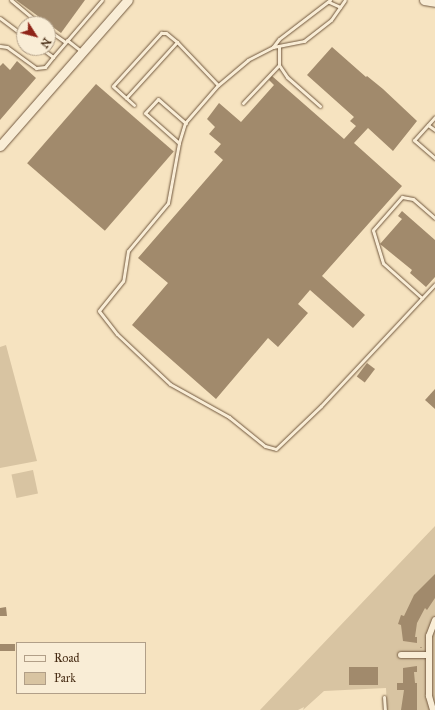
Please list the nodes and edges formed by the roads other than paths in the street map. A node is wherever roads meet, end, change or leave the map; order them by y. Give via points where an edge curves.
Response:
1 (11, 0) edge
2 (102, 0) edge
3 (128, 0) edge
4 (344, 0) edge
5 (424, 0) edge
6 (329, 1) edge
7 (435, 2) edge
8 (340, 7) junction
9 (30, 16) edge
10 (0, 18) edge
11 (16, 30) edge
12 (56, 35) edge
13 (66, 41) junction
14 (177, 42) junction
15 (0, 46) edge
16 (279, 46) junction
17 (273, 47) junction
18 (83, 52) junction
19 (53, 57) joint
20 (279, 65) junction
21 (218, 86) junction
22 (126, 98) junction
23 (243, 103) dead end
24 (134, 105) dead end
25 (320, 106) dead end
26 (435, 117) edge
27 (186, 123) junction
28 (428, 124) junction
29 (435, 130) edge
30 (179, 142) junction
31 (0, 146) edge
32 (435, 158) edge
33 (435, 218) edge
34 (435, 284) edge
35 (422, 298) junction
36 (435, 620) edge
37 (401, 655) dead end
38 (428, 655) junction
39 (384, 697) dead end
40 (384, 710) edge
41 (433, 710) edge

1 - 9 lane
2 - 13 lane
3 - 18 main road
4 - 8 lane
5 - 7 main road
6 - 8 lane
6 - 17 lane via 279,39
8 - 16 lane via 331,20 304,41
10 - 11 lane
12 - 13 lane
13 - 18 lane
13 - 19 lane
14 - 21 lane
14 - 22 lane
14 - 22 lane via 166,33 161,33 113,86
15 - 19 lane via 7,47 36,68 46,67
16 - 17 lane
16 - 20 lane
17 - 21 lane via 248,60
18 - 31 main road
20 - 23 lane
20 - 25 lane via 287,76
21 - 27 lane
22 - 24 lane
26 - 28 lane
27 - 30 lane
27 - 30 lane via 158,99 145,113
28 - 29 lane
28 - 32 lane via 414,140
30 - 35 lane via 168,203 128,251 122,281 99,311 116,334 170,384 228,417 265,446 276,449 321,406
33 - 35 lane via 413,198 402,198 373,230 383,263
34 - 35 lane
36 - 38 street via 429,636
37 - 38 street
38 - 41 street via 429,696
39 - 40 lane

